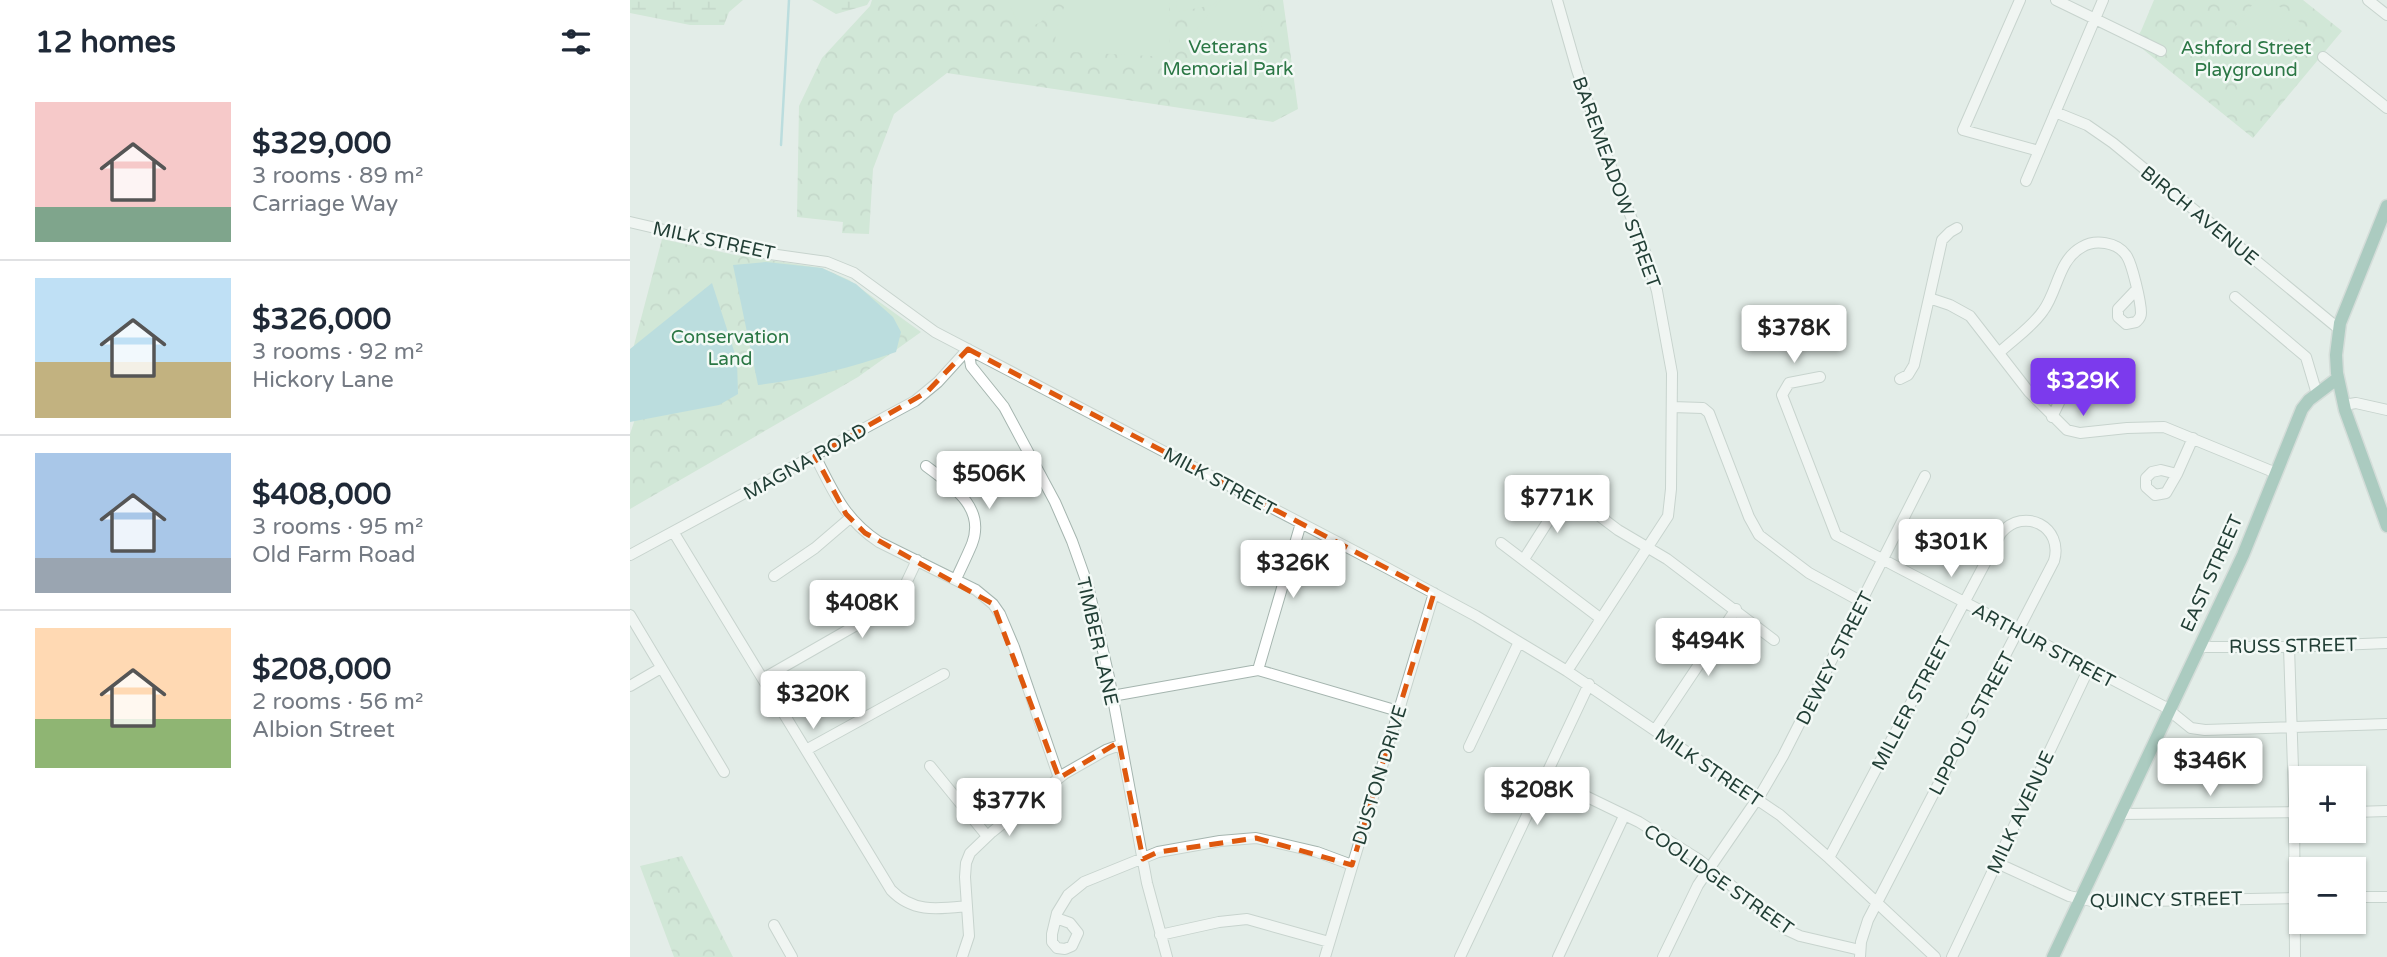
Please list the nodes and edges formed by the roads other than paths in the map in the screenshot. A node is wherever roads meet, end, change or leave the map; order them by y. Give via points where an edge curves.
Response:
1 (1557, 0) edge
2 (2020, 0) edge
3 (2056, 0) edge
4 (2103, 0) edge
5 (2368, 0) edge
6 (2387, 15) edge
7 (2095, 19) junction
8 (2161, 51) dead end
9 (2323, 57) dead end
10 (2387, 108) edge
11 (2055, 112) junction
12 (2039, 151) junction
13 (2026, 181) dead end
14 (2387, 206) edge
15 (630, 222) edge
16 (1957, 228) dead end
17 (2382, 235) edge
18 (2136, 290) dead end
19 (2235, 297) dead end
20 (1929, 298) junction
21 (2339, 329) junction
22 (968, 349) junction
23 (2000, 352) junction
24 (1820, 377) dead end
25 (2338, 378) junction
26 (1900, 379) dead end
27 (2071, 379) dead end
28 (2317, 394) junction
29 (2344, 405) junction
30 (1672, 407) junction
31 (2387, 410) edge
32 (2052, 417) junction
33 (2193, 438) junction
34 (815, 456) junction
35 (926, 467) dead end
36 (2276, 473) junction
37 (2177, 474) dead end
38 (1926, 476) dead end
39 (1553, 481) dead end
40 (1572, 496) junction
41 (850, 518) junction
42 (1301, 523) junction
43 (2387, 526) edge
44 (674, 533) junction
45 (1501, 543) dead end
46 (1648, 548) junction
47 (1993, 549) joint
48 (630, 555) edge
49 (1524, 559) junction
50 (917, 560) junction
51 (1884, 560) junction
52 (774, 576) dead end
53 (956, 579) junction
54 (1434, 593) junction
55 (1862, 602) junction
56 (1964, 603) junction
57 (1736, 609) junction
58 (630, 615) edge
59 (1600, 618) junction
60 (2020, 631) junction
61 (1774, 640) dead end
62 (1519, 642) junction
63 (2387, 643) edge
64 (2199, 647) junction
65 (2289, 647) junction
66 (661, 668) junction
67 (2089, 668) junction
68 (1258, 670) junction
69 (1567, 671) junction
70 (944, 674) dead end
71 (764, 678) junction
72 (1588, 684) junction
73 (630, 686) edge
74 (1112, 696) junction
75 (2169, 710) junction
76 (1398, 711) junction
77 (2387, 724) edge
78 (2292, 728) junction
79 (1656, 730) junction
80 (1120, 745) junction
81 (1469, 747) dead end
82 (806, 750) junction
83 (930, 766) dead end
84 (2295, 766) edge
85 (724, 772) dead end
86 (1544, 776) junction
87 (1059, 778) junction
88 (1757, 799) junction
89 (2387, 811) edge
90 (2289, 812) edge
91 (2366, 812) edge
92 (2120, 814) junction
93 (1624, 816) junction
94 (987, 835) junction
95 (1829, 858) junction
96 (1143, 859) junction
97 (1997, 863) junction
98 (1352, 864) junction
99 (1708, 868) junction
100 (2366, 897) edge
101 (2387, 897) edge
102 (2289, 898) edge
103 (2080, 900) junction
104 (1877, 903) junction
105 (967, 906) junction
106 (1056, 918) dead end
107 (774, 925) dead end
108 (2296, 934) edge
109 (1160, 935) junction
110 (1329, 942) junction
111 (1860, 954) edge
112 (792, 957) edge
113 (962, 957) edge
114 (1167, 957) edge
115 (1325, 957) edge
116 (1460, 957) edge
117 (1558, 957) edge
118 (1663, 957) edge
119 (1934, 957) edge
120 (1952, 957) edge
121 (2053, 957) edge
122 (2295, 957) edge

1 - 30 street, BAREMEADOW STREET via 1577,70 1657,291 1670,353
2 - 12 street via 1963,130
3 - 7 street
4 - 7 street
5 - 6 street
7 - 8 street
7 - 11 street
9 - 10 street
11 - 12 street
11 - 21 street, BIRCH AVENUE via 2087,125 2113,143
12 - 13 street
14 - 17 main road
15 - 22 street, MILK STREET via 763,253 828,262 854,273 919,322
16 - 20 street via 1942,240
17 - 21 main road
18 - 23 street via 2130,263 2119,248 2101,242 2083,247 2068,259 2044,310
19 - 28 street via 2306,357
20 - 23 street via 1970,316
20 - 26 street via 1914,365
21 - 25 main road
22 - 34 street, MAGNA ROAD via 921,397
22 - 42 street, MILK STREET
22 - 74 street, TIMBER LANE via 971,366 1008,413 1072,541 1088,586
23 - 32 street
24 - 51 street, ARTHUR STREET via 1790,383 1782,395 1784,402 1836,535
25 - 28 main road, EAST STREET
25 - 29 main road
27 - 32 street
28 - 36 main road, EAST STREET via 2302,409
29 - 31 street
29 - 43 main road
30 - 46 street, BAREMEADOW STREET via 1669,508
30 - 55 street via 1703,408 1709,413 1759,535 1809,573
32 - 33 street via 2073,433 2164,427
33 - 36 street
33 - 37 street
34 - 41 street
34 - 44 street, MAGNA ROAD
35 - 53 street via 965,499 975,518 972,543
36 - 64 main road, EAST STREET
38 - 51 street, DEWEY STREET
39 - 40 street
40 - 46 street
40 - 49 street via 1552,515
41 - 50 street via 879,542
41 - 52 street
42 - 54 street, MILK STREET
42 - 68 street
44 - 48 street, MAGNA ROAD
44 - 71 street
45 - 49 street
46 - 57 street
46 - 59 street, BAREMEADOW STREET
47 - 56 street, MILLER STREET
47 - 60 street, LIPPOLD STREET via 2004,529 2022,520 2041,524 2055,542 2054,561
49 - 59 street
50 - 53 street
50 - 71 street via 901,594 888,607
51 - 55 street, DEWEY STREET
51 - 56 street, ARTHUR STREET
53 - 87 street via 987,598 1000,614
54 - 62 street, MILK STREET
54 - 76 street, DUSTON DRIVE
55 - 88 street, DEWEY STREET
56 - 60 street, ARTHUR STREET
56 - 95 street, MILLER STREET
57 - 61 street
57 - 79 street
58 - 66 street
59 - 69 street, BAREMEADOW STREET
60 - 67 street, ARTHUR STREET
60 - 104 street, LIPPOLD STREET
62 - 69 street, MILK STREET
62 - 81 street
63 - 65 street, RUSS STREET
64 - 65 street, RUSS STREET
64 - 75 main road, EAST STREET
65 - 78 street
66 - 73 street
66 - 85 street
67 - 75 street, ARTHUR STREET
67 - 97 street, MILK AVENUE
68 - 74 street
68 - 76 street
69 - 72 street, MILK STREET
70 - 82 street
71 - 82 street
72 - 79 street, MILK STREET
72 - 86 street
74 - 80 street, TIMBER LANE
75 - 78 street, ARTHUR STREET via 2197,729
75 - 92 main road, EAST STREET
76 - 98 street, DUSTON DRIVE
77 - 78 street, ARTHUR STREET
78 - 84 street
79 - 88 street, MILK STREET
80 - 87 street
80 - 96 street, TIMBER LANE
82 - 105 street via 897,895 925,909
83 - 94 street
86 - 93 street, COOLIDGE STREET
86 - 116 street
87 - 94 street
88 - 95 street, MILK STREET
88 - 99 street, DEWEY STREET
89 - 91 street
90 - 92 street
92 - 103 main road, EAST STREET
93 - 99 street, COOLIDGE STREET
93 - 117 street
94 - 105 street via 966,863
95 - 104 street, MILK STREET
96 - 98 street via 1158,852 1256,838
96 - 106 street via 1084,882 1068,895
96 - 109 street, TIMBER LANE
97 - 103 street, QUINCY STREET
97 - 120 street, MILK AVENUE
98 - 110 street, DUSTON DRIVE
99 - 111 street, COOLIDGE STREET via 1787,930
99 - 118 street, DEWEY STREET
100 - 101 street
102 - 103 street, QUINCY STREET
103 - 121 main road, EAST STREET
104 - 111 street, LIPPOLD STREET
104 - 119 street, MILK STREET
105 - 113 street via 969,936
107 - 112 street
108 - 122 street
109 - 110 street via 1247,919
109 - 114 street, TIMBER LANE
110 - 115 street, DUSTON DRIVE

